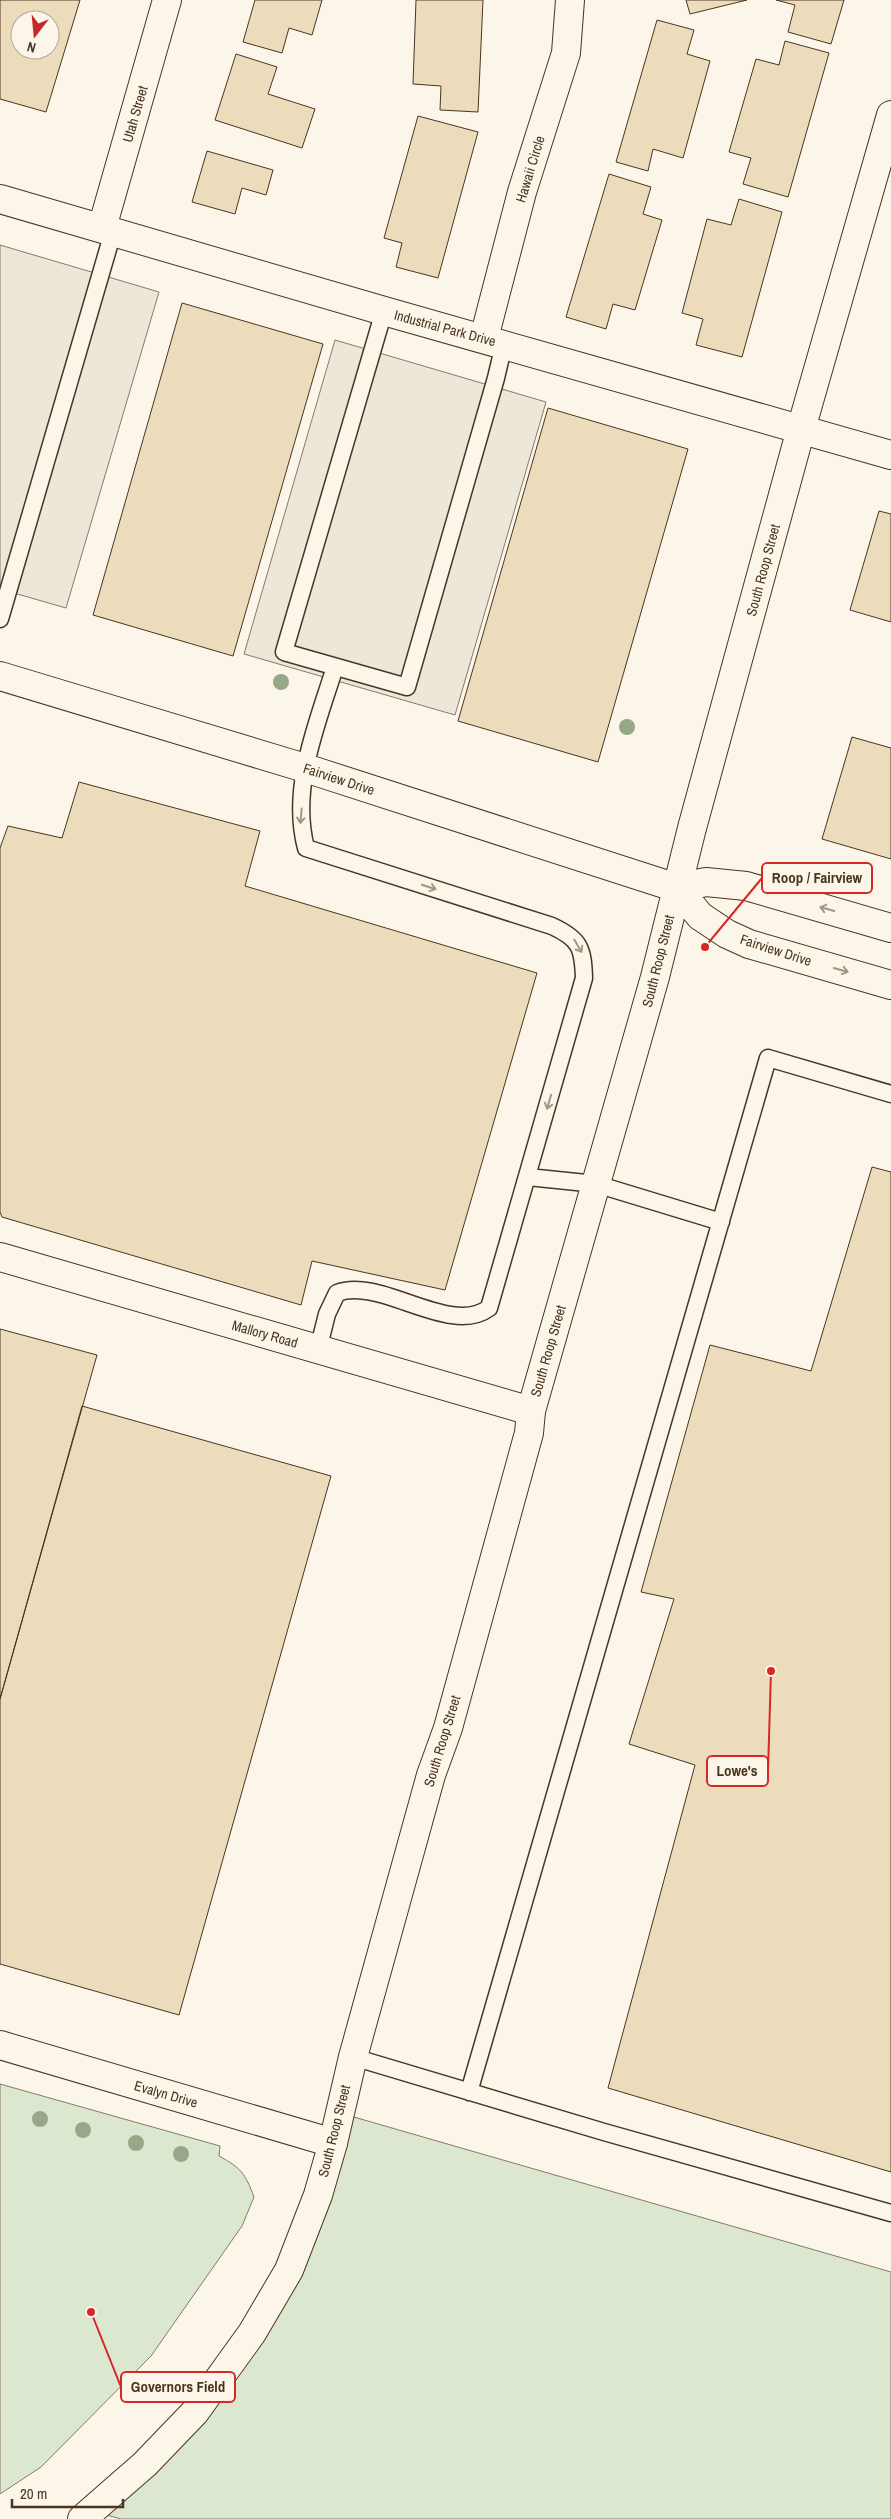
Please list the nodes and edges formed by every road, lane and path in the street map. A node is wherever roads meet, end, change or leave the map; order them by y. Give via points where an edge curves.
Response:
1 (167, 0) edge
2 (570, 0) edge
3 (891, 115) edge
4 (0, 199) edge
5 (108, 230) junction
6 (384, 311) junction
7 (494, 341) junction
8 (801, 429) junction
9 (891, 455) edge
10 (0, 619) edge
11 (335, 667) junction
12 (0, 676) edge
13 (305, 768) junction
14 (677, 888) junction
15 (891, 928) edge
16 (891, 985) edge
17 (891, 1094) edge
18 (528, 1177) junction
19 (596, 1184) junction
20 (721, 1222) junction
21 (0, 1257) edge
22 (318, 1350) junction
23 (531, 1411) junction
24 (0, 2045) edge
25 (353, 2057) junction
26 (469, 2092) junction
27 (333, 2143) junction
28 (891, 2213) edge
29 (82, 2519) edge

1 - 5 street, Utah Street
2 - 7 street, Hawaii Circle via 566,53 522,192
3 - 8 street, South Roop Street
4 - 5 street, Industrial Park Drive
5 - 6 street, Industrial Park Drive
5 - 10 lane
6 - 7 street, Industrial Park Drive
6 - 11 lane via 284,652
7 - 8 street, Industrial Park Drive
7 - 11 lane via 496,378 407,688
8 - 9 street, Industrial Park Drive
8 - 14 street, South Roop Street
11 - 13 lane
12 - 13 street, Fairview Drive
13 - 14 street, Fairview Drive
13 -> 18 lane via 300,826 306,848 552,926 569,934 580,947 584,978
15 -> 14 street, Fairview Drive via 746,886 706,882
14 -> 16 street, Fairview Drive via 700,916 727,934 750,944
14 - 19 street, South Roop Street
17 - 20 lane via 768,1058
18 - 19 lane
18 - 22 lane via 490,1308 464,1318 363,1291 345,1290 337,1294 327,1314
19 - 20 lane
19 - 23 street, South Roop Street
20 - 26 lane
21 - 22 street, Mallory Road
22 - 23 street, Mallory Road
23 - 25 street, South Roop Street via 529,1433 448,1728 431,1775
24 - 27 street, Evalyn Drive
25 - 26 lane
25 - 27 street, South Roop Street
26 - 28 lane
27 - 29 street, South Roop Street via 318,2195 289,2270 252,2333 194,2412 145,2464

